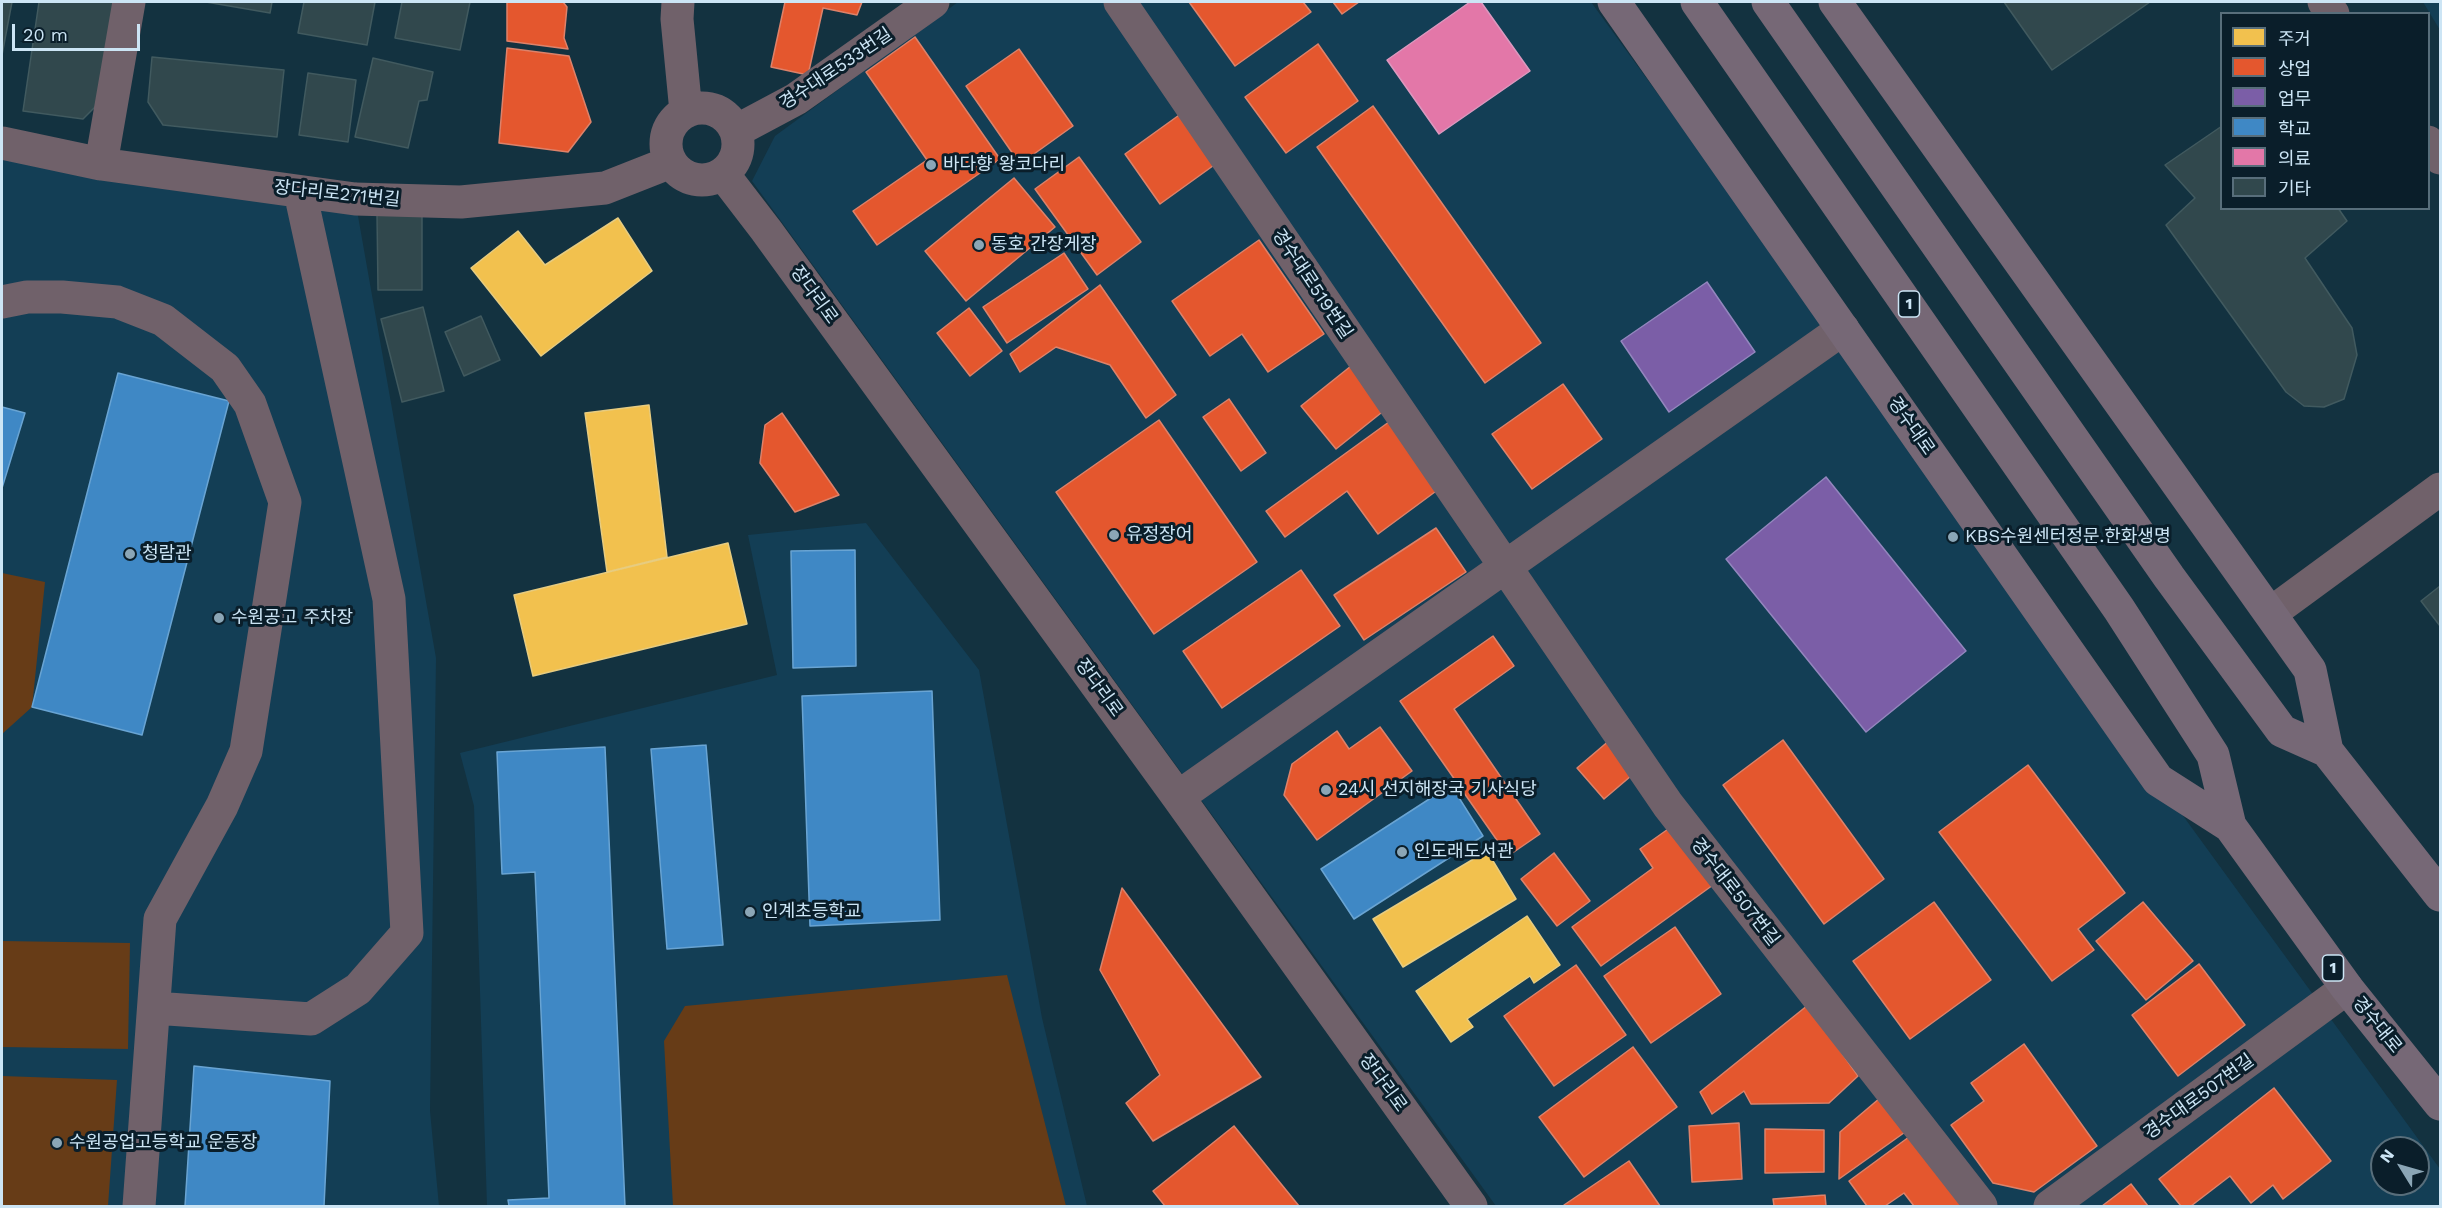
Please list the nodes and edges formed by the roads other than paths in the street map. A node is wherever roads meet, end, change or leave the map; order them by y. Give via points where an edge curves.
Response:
1 (129, 2) edge
2 (678, 2) edge
3 (933, 2) edge
4 (1120, 2) edge
5 (1614, 2) edge
6 (1697, 2) edge
7 (1768, 2) edge
8 (1835, 2) edge
9 (686, 112) junction
10 (736, 131) junction
11 (2, 143) edge
12 (2430, 145) edge
13 (2440, 158) edge
14 (671, 162) junction
15 (101, 164) junction
16 (723, 174) junction
17 (300, 192) junction
18 (2, 302) edge
19 (1843, 328) junction
20 (2440, 489) edge
21 (1505, 567) junction
22 (2271, 613) junction
23 (2327, 751) junction
24 (1178, 797) junction
25 (2230, 826) junction
26 (2440, 895) edge
27 (2347, 988) junction
28 (154, 1008) junction
29 (2440, 1104) edge
30 (139, 1206) edge
31 (1471, 1206) edge
32 (1981, 1206) edge
33 (2050, 1206) edge

1 - 15 street
2 - 9 street
3 - 10 street, 경수대로533번길 via 796,99
4 - 21 street, 경수대로519번길
5 - 19 main road, 경수대로
6 - 25 main road, 경수대로 / 1 via 2119,609 2213,755
7 - 23 main road via 2169,576 2282,731
8 - 22 main road
9 - 10 street via 709,108 721,113
9 - 14 street via 670,129 667,151
10 - 16 street via 736,154
11 - 15 street, 장다리로271번길
12 - 13 street
14 - 16 street via 688,177 700,180
14 - 17 street, 장다리로271번길 via 605,188 461,202 355,199
15 - 17 street, 장다리로271번길
16 - 24 street, 장다리로
17 - 28 street via 389,599 407,933 358,989 311,1019
18 - 28 street via 39,297 117,302 163,320 225,368 250,404 285,502 246,751 222,806 160,919
19 - 21 street
19 - 25 main road, 경수대로 via 2158,780
20 - 22 street
21 - 24 street
21 - 32 street, 경수대로507번길 via 1668,805
22 - 23 main road via 2310,670
23 - 26 main road
24 - 31 street, 장다리로
25 - 27 main road, 경수대로 / 1
27 - 29 main road, 경수대로 / 1
27 - 33 street, 경수대로507번길
28 - 30 street

